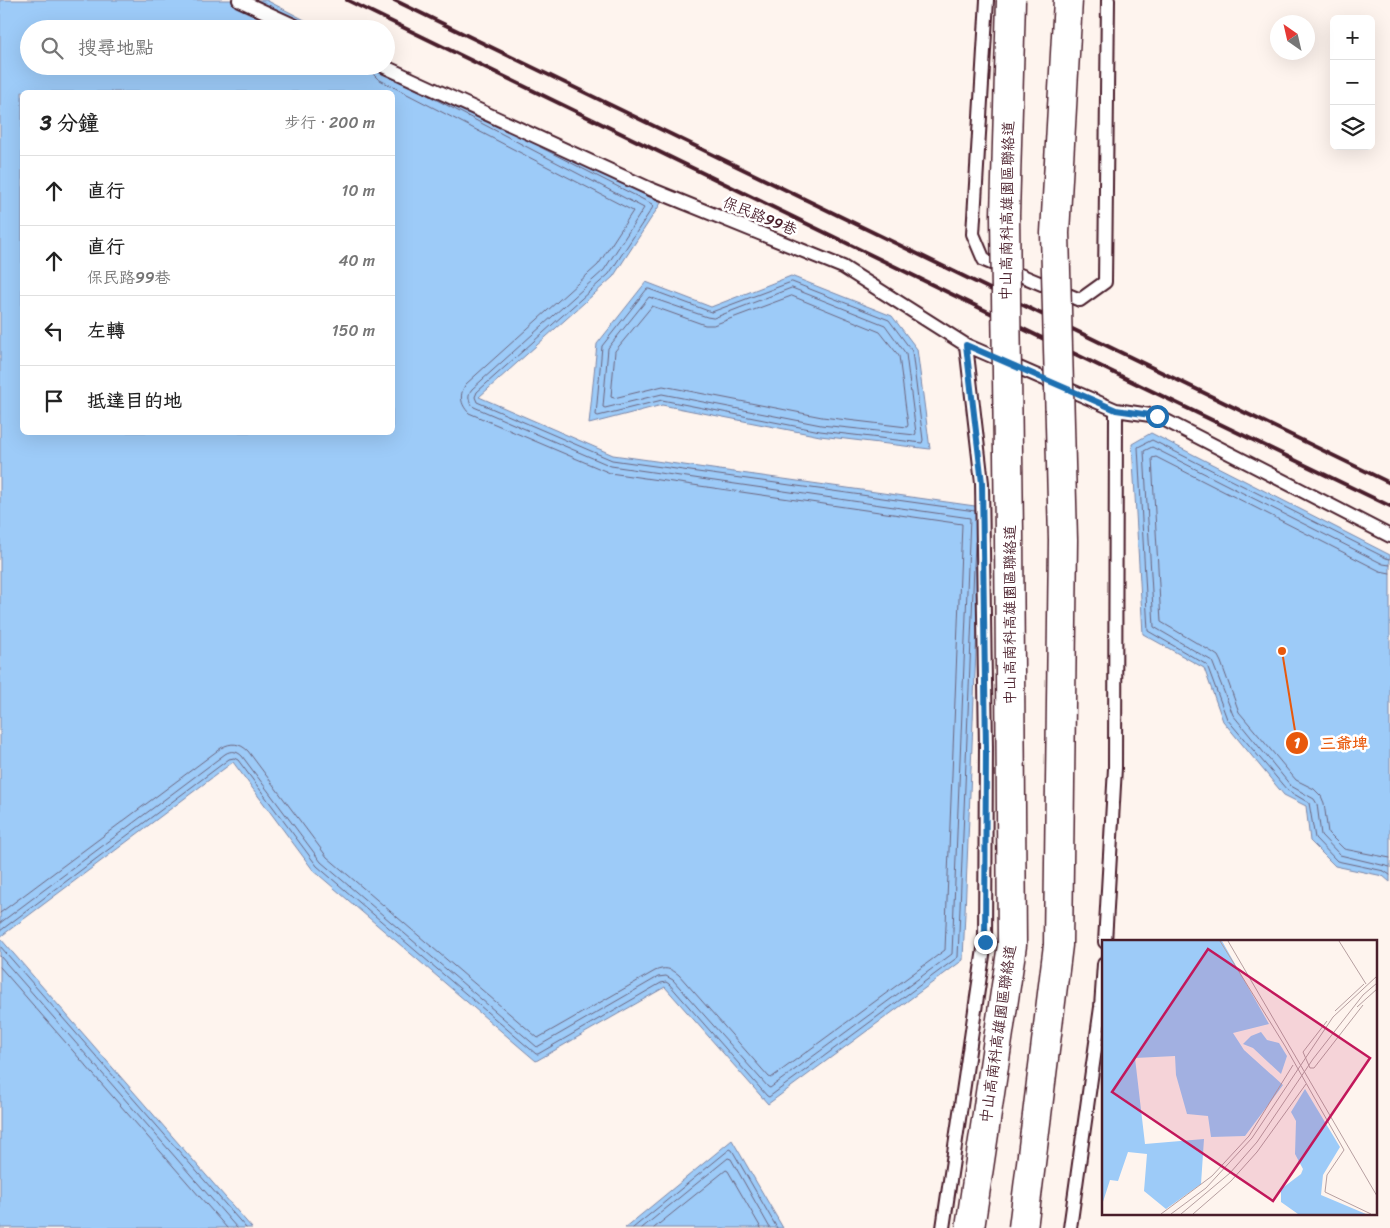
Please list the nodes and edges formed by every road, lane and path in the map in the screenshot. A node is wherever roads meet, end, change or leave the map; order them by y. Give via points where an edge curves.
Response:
1 (239, 0) edge
2 (986, 0) edge
3 (1011, 0) edge
4 (1068, 0) edge
5 (1108, 0) edge
6 (282, 20) edge
7 (395, 72) edge
8 (966, 345) junction
9 (1116, 410) junction
10 (1390, 536) edge
11 (1105, 940) edge
12 (1102, 993) edge
13 (943, 1228) edge
14 (970, 1228) edge
15 (1023, 1228) edge
16 (1070, 1228) edge

1 - 6 lane
2 - 5 lane via 974,234 984,260 1080,300 1105,282
3 - 14 highway, 中山高南科高雄園區聯絡道, bridge via 1006,215 1012,945
4 - 15 highway, bridge via 1055,233 1063,540 1058,945
7 - 8 lane, 保民路99巷 via 648,188 843,266
8 - 9 lane, 保民路99巷
8 - 13 lane via 982,483 985,942
9 - 10 lane, 保民路99巷 via 1157,416
9 - 11 lane via 1115,768
12 - 16 lane

